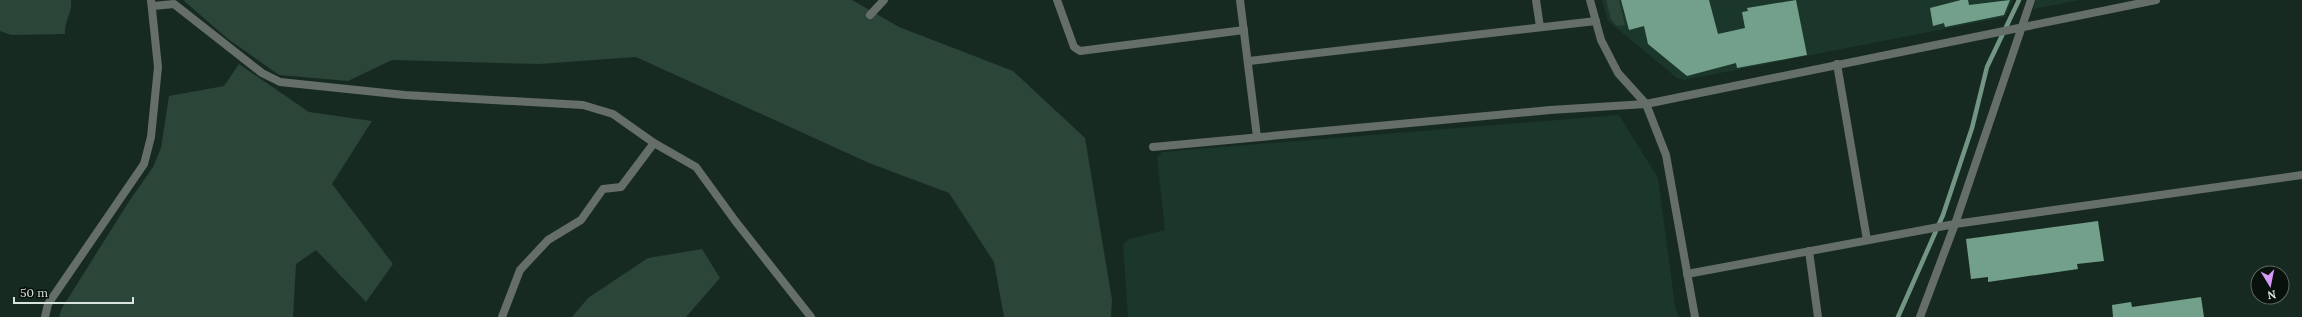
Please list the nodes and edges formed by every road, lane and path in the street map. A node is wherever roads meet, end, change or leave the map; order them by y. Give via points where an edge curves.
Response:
1 (884, 0) edge
2 (1057, 0) edge
3 (1240, 0) edge
4 (1536, 0) edge
5 (1590, 0) edge
6 (2031, 0) edge
7 (2156, 0) edge
8 (152, 3) edge
9 (870, 15) dead end
10 (1596, 21) junction
11 (2023, 26) junction
12 (1540, 27) junction
13 (1244, 30) junction
14 (1249, 61) junction
15 (1837, 64) junction
16 (1646, 104) junction
17 (1257, 137) junction
18 (654, 143) junction
19 (1153, 146) dead end
20 (2302, 175) edge
21 (1955, 224) junction
22 (1867, 240) junction
23 (1809, 251) junction
24 (1687, 274) junction
25 (45, 317) edge
26 (502, 317) edge
27 (811, 317) edge
28 (1695, 317) edge
29 (1818, 317) edge
30 (1920, 317) edge

1 - 9 street
2 - 13 street via 1074,47 1080,51
3 - 13 street
4 - 12 street
5 - 10 street
6 - 11 street
7 - 11 street
8 - 18 street via 174,4 262,73 280,82 405,95 583,105 613,114
8 - 25 street via 158,67 152,137 144,164 48,304
10 - 12 street
10 - 16 street via 1601,40 1618,73
11 - 15 street
11 - 21 street
12 - 14 street
13 - 14 street
14 - 17 street
15 - 16 street
15 - 22 street
16 - 17 street via 1550,110
16 - 24 street via 1666,155
17 - 19 street
18 - 26 street via 621,187 603,190 581,220 548,240 520,270
18 - 27 street via 696,167
20 - 21 street
21 - 22 street
21 - 30 street
22 - 23 street
23 - 24 street
23 - 29 street
24 - 28 street

